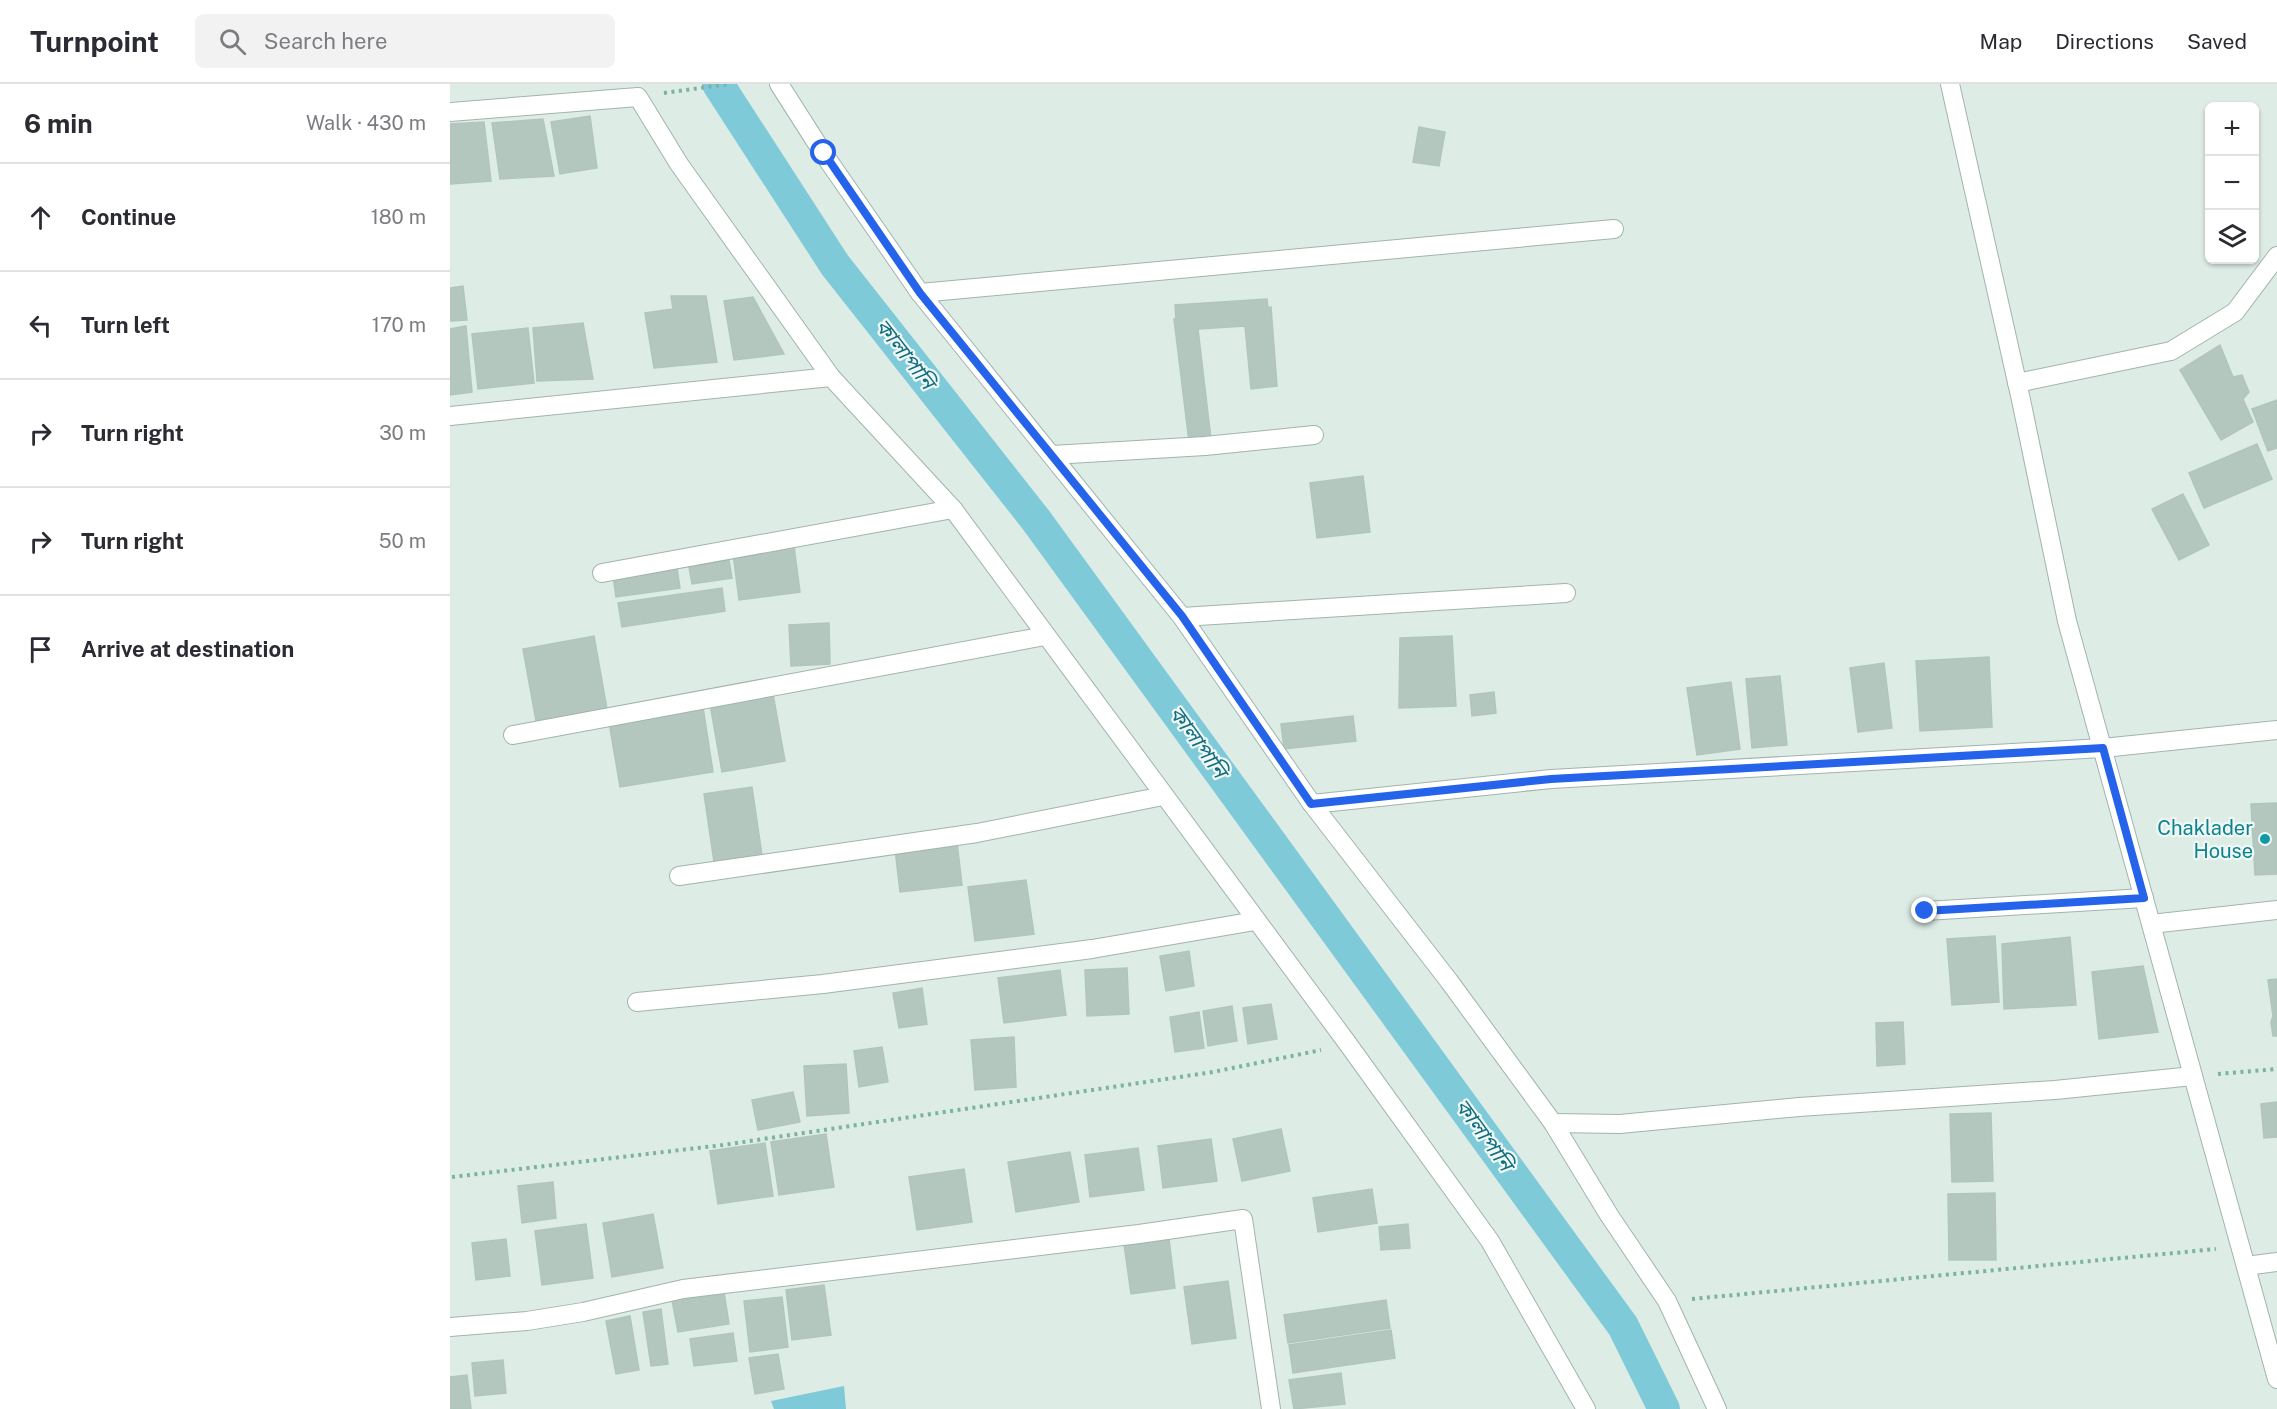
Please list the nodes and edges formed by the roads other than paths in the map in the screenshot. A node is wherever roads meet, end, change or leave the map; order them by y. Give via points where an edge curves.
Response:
1 (779, 84) edge
2 (1950, 84) edge
3 (450, 112) edge
4 (1614, 229) dead end
5 (2277, 256) edge
6 (920, 293) junction
7 (831, 377) junction
8 (2017, 383) junction
9 (450, 416) edge
10 (1314, 435) dead end
11 (1052, 455) junction
12 (952, 509) junction
13 (602, 573) dead end
14 (1566, 593) dead end
15 (1182, 616) junction
16 (1046, 636) junction
17 (2277, 730) edge
18 (513, 735) dead end
19 (2103, 748) junction
20 (1163, 796) junction
21 (1311, 804) junction
22 (680, 876) dead end
23 (2144, 898) junction
24 (2277, 910) edge
25 (1925, 911) dead end
26 (1255, 921) junction
27 (2151, 924) junction
28 (637, 1002) dead end
29 (2193, 1076) junction
30 (1553, 1123) junction
31 (2277, 1262) edge
32 (2246, 1266) junction
33 (450, 1327) edge
34 (2277, 1378) edge
35 (1581, 1408) edge
36 (1271, 1409) edge
37 (1717, 1409) edge

1 - 6 street
2 - 8 street
3 - 7 street via 638,97 679,164
4 - 6 street
5 - 8 street via 2235,312 2171,351
6 - 11 street
7 - 9 street
7 - 12 street
8 - 19 street via 2067,621
10 - 11 street
11 - 15 street
12 - 13 street
12 - 16 street
14 - 15 street
15 - 21 street
16 - 18 street
16 - 20 street
17 - 19 street
19 - 21 street via 1551,779
19 - 23 street
20 - 22 street via 977,833
20 - 26 street
21 - 30 street
23 - 25 street
23 - 27 street
24 - 27 street
26 - 28 street via 1092,949 823,984
26 - 35 street via 1490,1241
27 - 29 street
29 - 30 street via 1620,1124
29 - 32 street
30 - 37 street via 1667,1301
31 - 32 street
32 - 34 street
33 - 36 street via 583,1312 683,1289 1244,1219

